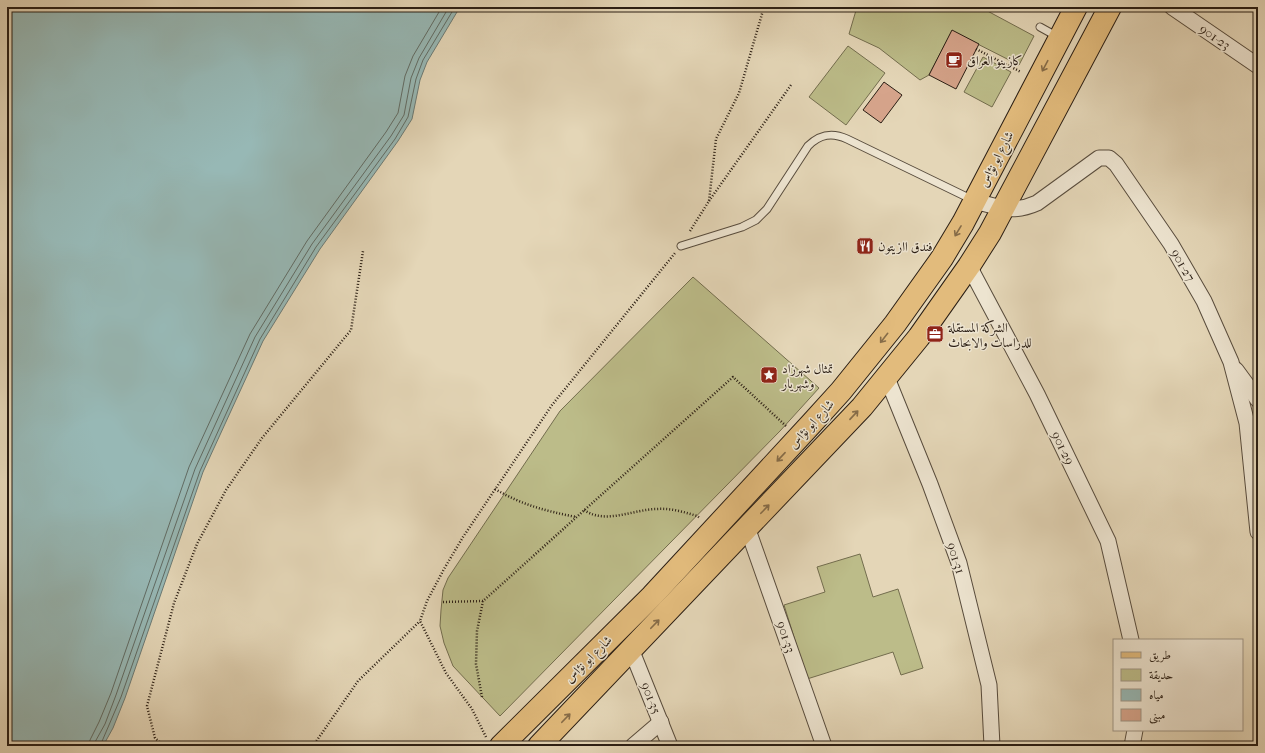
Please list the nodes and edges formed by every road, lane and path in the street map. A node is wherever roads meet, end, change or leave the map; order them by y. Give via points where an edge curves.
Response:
1 (764, 7) edge
2 (1076, 7) edge
3 (1110, 7) edge
4 (1172, 7) edge
5 (1040, 27) dead end
6 (1060, 38) junction
7 (976, 49) dead end
8 (1258, 66) edge
9 (1026, 74) dead end
10 (791, 85) dead end
11 (709, 201) junction
12 (975, 201) junction
13 (1004, 208) junction
14 (681, 246) junction
15 (363, 251) dead end
16 (969, 266) junction
17 (1231, 362) junction
18 (887, 378) junction
19 (1258, 400) edge
20 (789, 429) dead end
21 (495, 489) junction
22 (584, 510) junction
23 (576, 518) junction
24 (702, 518) dead end
25 (747, 527) junction
26 (1258, 532) edge
27 (483, 601) junction
28 (443, 602) dead end
29 (420, 621) junction
30 (1131, 639) edge
31 (631, 649) junction
32 (482, 697) dead end
33 (661, 722) junction
34 (1135, 731) edge
35 (494, 742) edge
36 (164, 746) edge
37 (313, 746) edge
38 (539, 746) edge
39 (633, 746) edge
40 (670, 746) edge
41 (824, 746) edge
42 (992, 746) edge
43 (1132, 746) edge

1 - 11 path via 739,94 716,139
2 - 6 main road, شارع ابو نؤاس
3 - 13 main road, شارع ابو نؤاس
4 - 8 street, 901-23
5 - 6 lane
6 -> 12 main road, شارع ابو نؤاس
7 - 9 path
10 - 11 path
11 - 14 path
12 - 13 street, 901-27
12 - 14 lane via 842,137 826,135 808,146 767,209 756,220 742,227
12 -> 35 main road, شارع ابو نؤاس via 919,292 841,391 652,596
13 - 16 main road, شارع ابو نؤاس
13 - 17 street, 901-27 via 1026,209 1099,158 1109,158 1116,164 1171,244 1204,301
14 - 21 path via 552,405
15 - 36 path via 351,330 262,438 226,490 197,544 174,603 147,706 155,738
16 - 18 main road, شارع ابو نؤاس
16 - 30 street, 901-29 via 1037,394 1108,541
17 - 19 street
17 - 26 street, 901-27 via 1247,423
25 -> 18 main road, شارع ابو نؤاس via 847,424
18 - 42 street, 901-31 via 959,563 989,685
20 - 22 path via 733,377
21 - 23 path via 528,506
21 - 29 path via 444,569 427,601
22 - 23 path
22 - 24 path via 590,514 614,516 658,508
23 - 27 path
31 -> 25 main road, شارع ابو نؤاس
25 - 41 street, 901-33
27 - 28 path
27 - 32 path via 476,664
29 - 35 path via 446,673
29 - 37 path via 358,681
31 - 33 street, 901-35
38 -> 31 main road, شارع ابو نؤاس
33 - 39 street
33 - 40 street, 901-35
34 - 43 street

